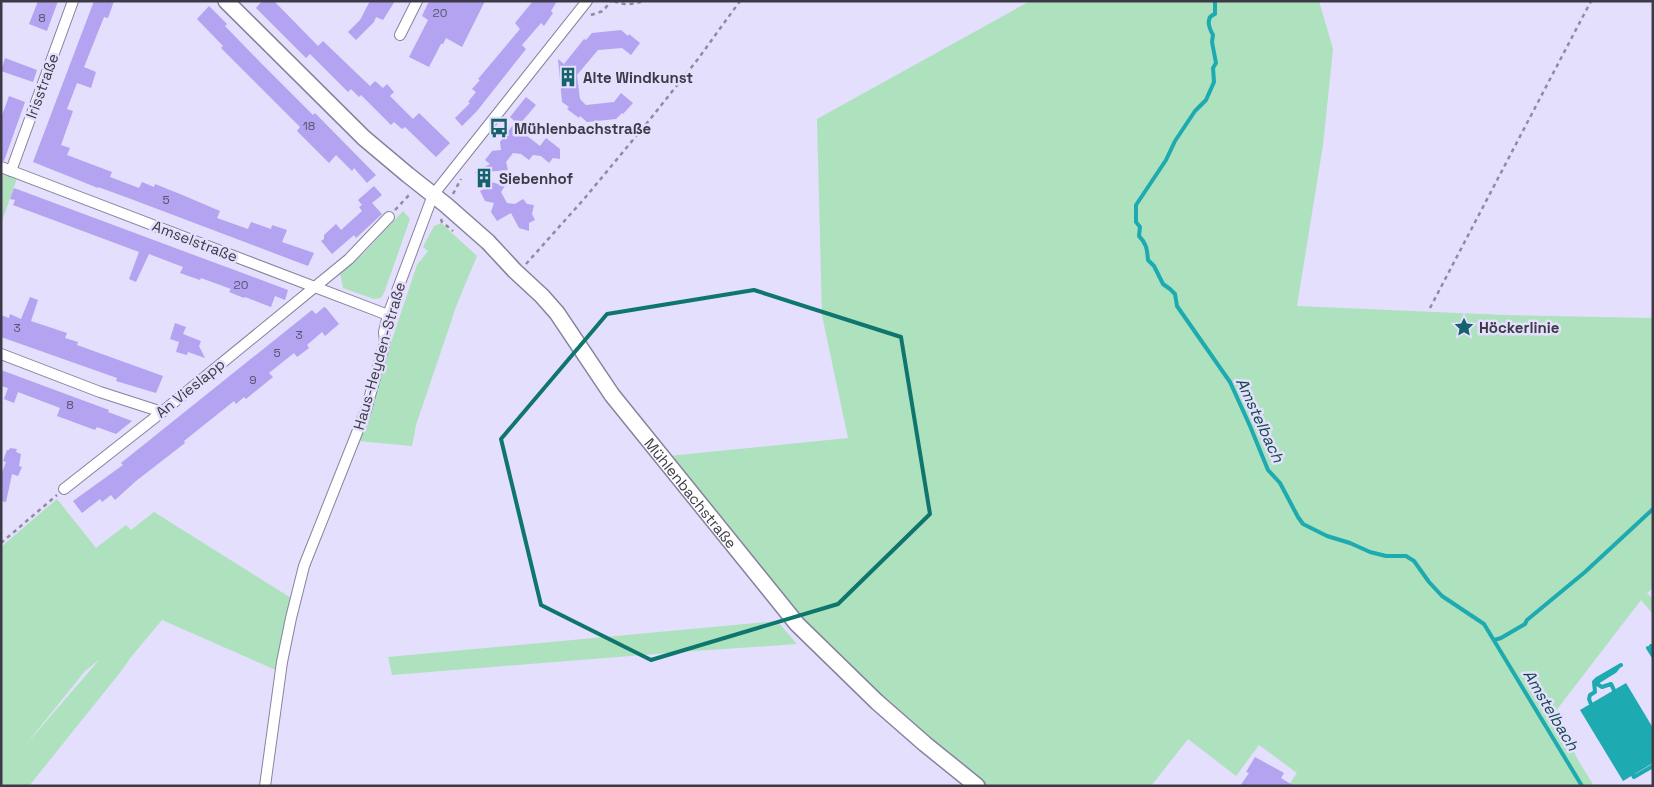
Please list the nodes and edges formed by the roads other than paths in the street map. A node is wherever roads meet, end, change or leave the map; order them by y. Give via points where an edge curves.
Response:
1 (73, 1) edge
2 (226, 1) edge
3 (417, 1) edge
4 (587, 1) edge
5 (400, 35) dead end
6 (6, 169) edge
7 (433, 195) junction
8 (389, 217) road end
9 (314, 286) junction
10 (388, 315) junction
11 (1, 354) edge
12 (162, 412) junction
13 (64, 489) road end
14 (265, 786) edge
15 (977, 786) edge

1 - 6 street, Irisstraße
2 - 7 street, Mühlenbachstraße via 364,138
3 - 5 street
4 - 7 street, Haus-Heyden-Straße
6 - 9 street, Amselstraße
7 - 10 street, Haus-Heyden-Straße
7 - 15 street, Mühlenbachstraße via 488,242 557,313 612,395 797,624 877,702
8 - 9 street, An Vieslapp via 349,259
9 - 10 street, Amselstraße
9 - 12 street, An Vieslapp
10 - 14 street, Haus-Heyden-Straße via 385,342 366,410 304,566 294,603 282,662
11 - 12 street
12 - 13 street, An Vieslapp

